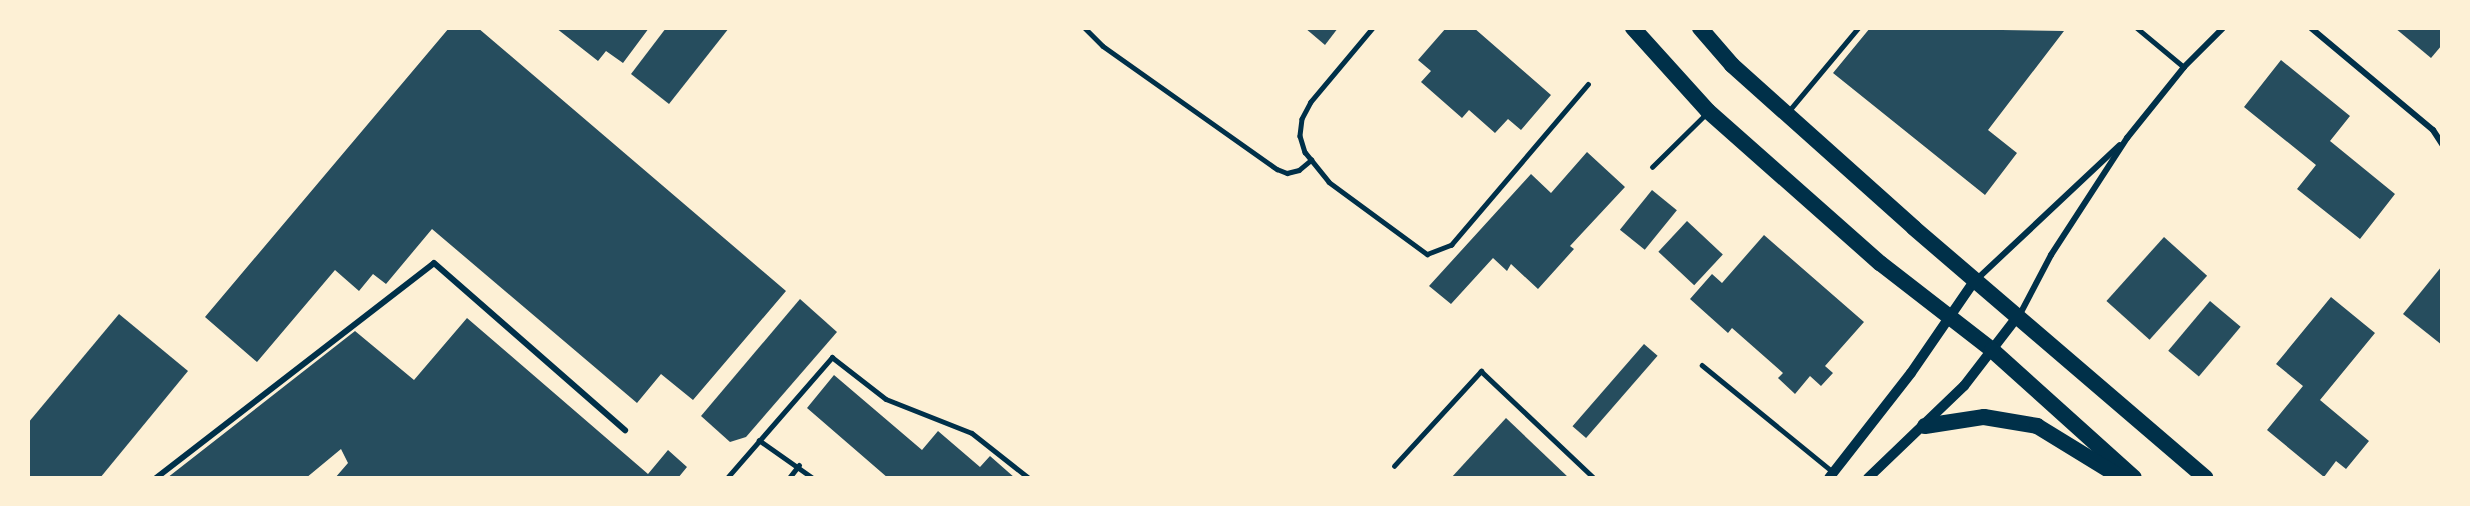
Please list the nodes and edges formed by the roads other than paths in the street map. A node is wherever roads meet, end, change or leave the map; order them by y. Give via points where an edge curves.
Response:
1 (1085, 28) edge
2 (1373, 28) edge
3 (1633, 28) edge
4 (1700, 28) edge
5 (1858, 28) edge
6 (2137, 28) edge
7 (2223, 28) edge
8 (2311, 28) edge
9 (2184, 67) junction
10 (1588, 84) dead end
11 (1708, 111) junction
12 (1787, 114) junction
13 (2127, 138) junction
14 (2442, 144) edge
15 (1311, 160) junction
16 (1652, 167) dead end
17 (1975, 280) junction
18 (1950, 315) junction
19 (2018, 316) junction
20 (1992, 350) junction
21 (1702, 365) dead end
22 (1925, 426) junction
23 (625, 430) dead end
24 (759, 440) junction
25 (799, 465) junction
26 (1394, 466) dead end
27 (1831, 475) edge
28 (156, 477) edge
29 (727, 477) edge
30 (789, 477) edge
31 (813, 477) edge
32 (1029, 477) edge
33 (1594, 477) edge
34 (1868, 477) edge
35 (2122, 477) edge
36 (2134, 477) edge
37 (2206, 477) edge

1 - 15 lane via 1103,46 1276,169 1293,172
2 - 15 lane via 1302,119 1300,136
3 - 11 highway
4 - 12 highway via 1732,65
5 - 12 lane
6 - 9 lane
7 - 9 street
8 - 14 street via 2433,130
9 - 13 street
10 - 15 lane via 1451,245 1439,253 1427,254 1413,247 1329,182
11 - 16 lane
11 - 18 highway via 1881,263
12 - 17 highway
13 - 17 street
13 - 19 street via 2051,255
17 - 18 street
17 - 19 highway
18 - 20 highway
18 - 27 street via 1911,373
19 - 20 street
19 - 37 highway
20 - 22 street
20 - 36 highway
21 - 27 lane
22 - 34 street
22 - 35 highway via 1984,417 2037,426
23 - 28 street via 434,263
24 - 25 lane
24 - 29 lane
24 - 32 lane via 831,357 886,399 972,433
25 - 30 lane
25 - 31 lane
26 - 33 lane via 1481,371

